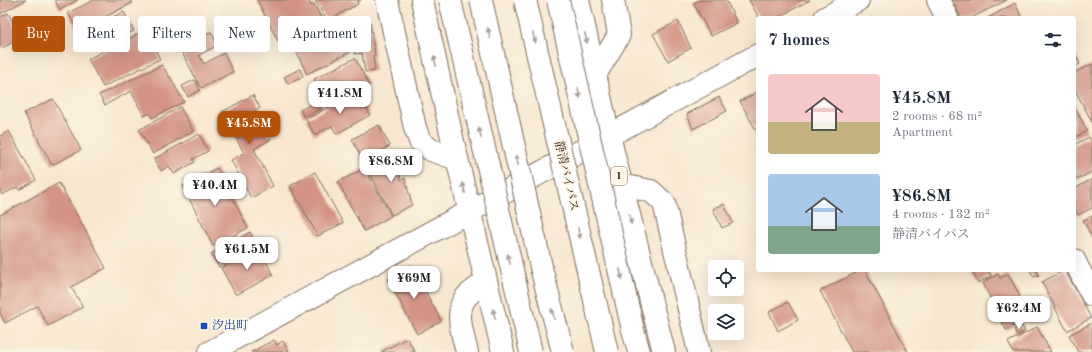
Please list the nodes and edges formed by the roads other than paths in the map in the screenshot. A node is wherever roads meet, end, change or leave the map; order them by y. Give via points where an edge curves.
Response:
1 (387, 0) edge
2 (422, 0) edge
3 (450, 0) edge
4 (481, 0) edge
5 (525, 0) edge
6 (558, 0) edge
7 (578, 0) edge
8 (613, 0) edge
9 (858, 0) edge
10 (938, 0) edge
11 (829, 16) edge
12 (946, 16) edge
13 (756, 56) edge
14 (595, 75) junction
15 (609, 136) junction
16 (457, 159) junction
17 (621, 185) junction
18 (469, 212) junction
19 (1076, 264) edge
20 (486, 281) junction
21 (1092, 295) edge
22 (210, 352) edge
23 (467, 352) edge
24 (503, 352) edge
25 (530, 352) edge
26 (562, 352) edge
27 (607, 352) edge
28 (639, 352) edge
29 (664, 352) edge
30 (699, 352) edge

1 - 16 main road via 420,141 431,150
16 -> 2 main road
25 -> 3 main road, bridge
26 -> 4 main road, bridge
5 -> 27 main road, 静清バイパス, bridge
6 -> 28 main road, 1, bridge
7 -> 14 main road, 1
8 - 14 main road via 619,35
9 - 11 main road
10 - 12 main road
13 - 15 main road
14 - 15 main road, 1
15 - 17 main road, 1
15 - 18 main road
18 -> 16 main road
17 -> 29 main road, 1
17 - 30 main road via 651,191 664,203
18 - 20 main road
18 - 22 main road
19 - 21 main road
20 - 23 main road via 467,296 460,309 461,329
24 -> 20 main road

